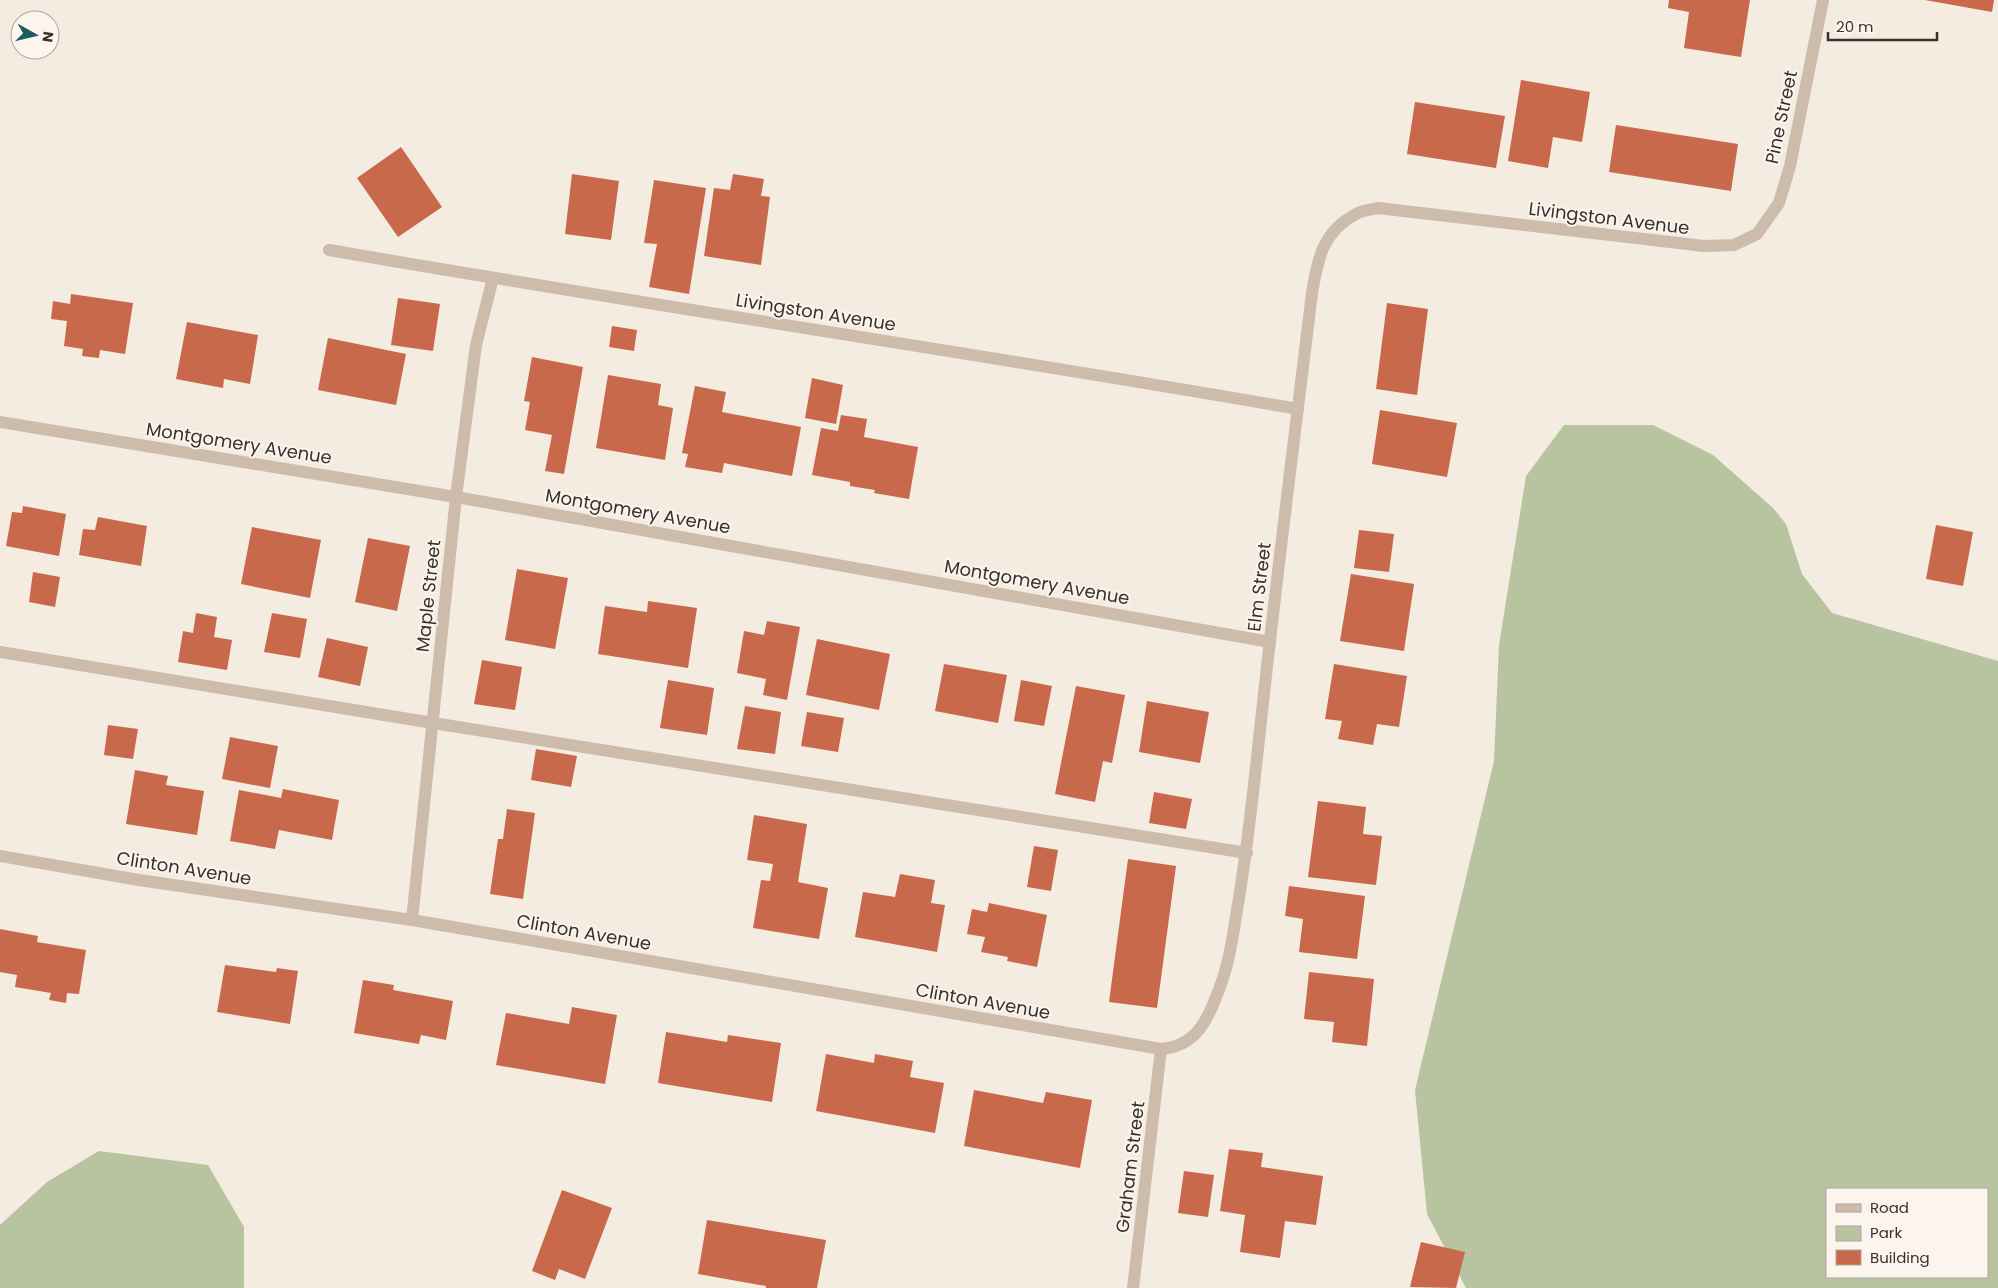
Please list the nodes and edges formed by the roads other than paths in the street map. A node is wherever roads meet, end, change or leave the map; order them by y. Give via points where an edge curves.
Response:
1 (1823, 0) edge
2 (1456, 217) joint
3 (1757, 234) joint
4 (329, 250) dead end
5 (494, 278) junction
6 (1298, 409) junction
7 (0, 422) edge
8 (456, 497) junction
9 (1270, 642) junction
10 (0, 652) edge
11 (433, 723) junction
12 (1247, 853) junction
13 (0, 856) edge
14 (412, 920) junction
15 (1161, 1050) junction
16 (1133, 1288) edge

1 - 3 street, Pine Street via 1790,166 1779,203
2 - 3 street, Livingston Avenue via 1704,246 1734,245
2 - 6 street, Elm Street via 1378,208 1356,213 1334,230 1318,257
4 - 5 street, Livingston Avenue
5 - 6 street, Livingston Avenue
5 - 8 street, Maple Street via 476,345
6 - 9 street, Elm Street
7 - 8 street, Montgomery Avenue
8 - 9 street, Montgomery Avenue
8 - 11 street, Maple Street
9 - 12 street, Elm Street
10 - 11 street
11 - 12 street
11 - 14 street, Maple Street
12 - 15 street, Elm Street via 1230,954 1208,1015 1194,1036 1184,1044
13 - 14 street, Clinton Avenue
14 - 15 street, Clinton Avenue
15 - 16 street, Graham Street

